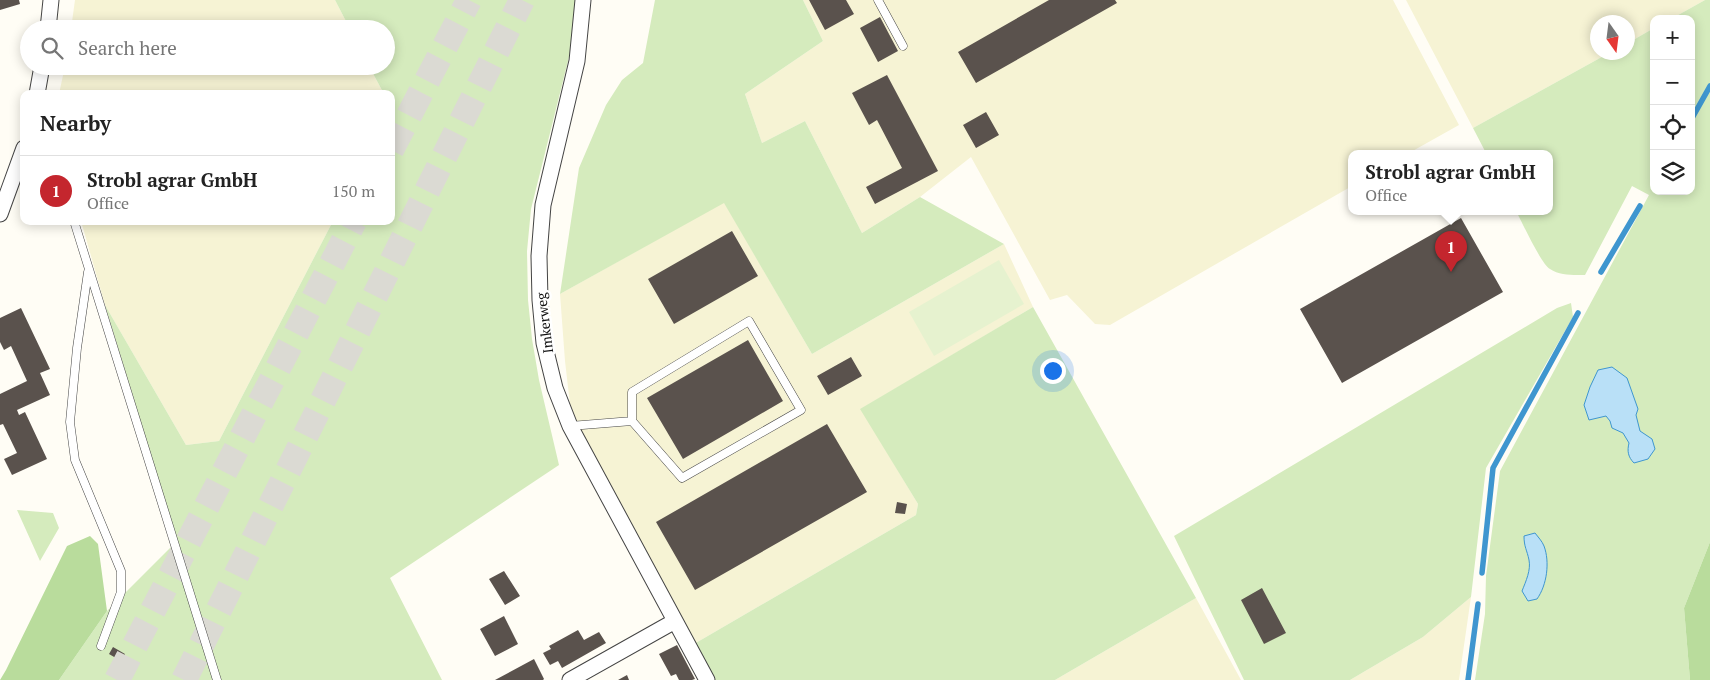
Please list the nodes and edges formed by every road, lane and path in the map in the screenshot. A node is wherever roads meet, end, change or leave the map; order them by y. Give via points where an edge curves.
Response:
1 (51, 0) edge
2 (583, 0) edge
3 (878, 0) edge
4 (49, 20) edge
5 (903, 46) dead end
6 (40, 75) edge
7 (38, 90) edge
8 (20, 159) edge
9 (0, 214) edge
10 (75, 225) edge
11 (89, 270) junction
12 (632, 421) junction
13 (570, 426) junction
14 (675, 621) junction
15 (100, 646) dead end
16 (216, 680) edge
17 (570, 680) edge
18 (707, 680) edge

1 - 4 street
2 - 13 street, Imkerweg via 577,62 543,205 539,256 544,343 555,388
3 - 5 lane
6 - 7 street
8 - 9 street
10 - 11 lane
11 - 15 lane via 70,422 75,460 120,572 122,592
11 - 16 lane
12 - 12 lane via 682,478 801,410 749,321 632,392
12 - 13 lane
13 - 14 street, Imkerweg
14 - 17 street
14 - 18 street, Imkerweg

